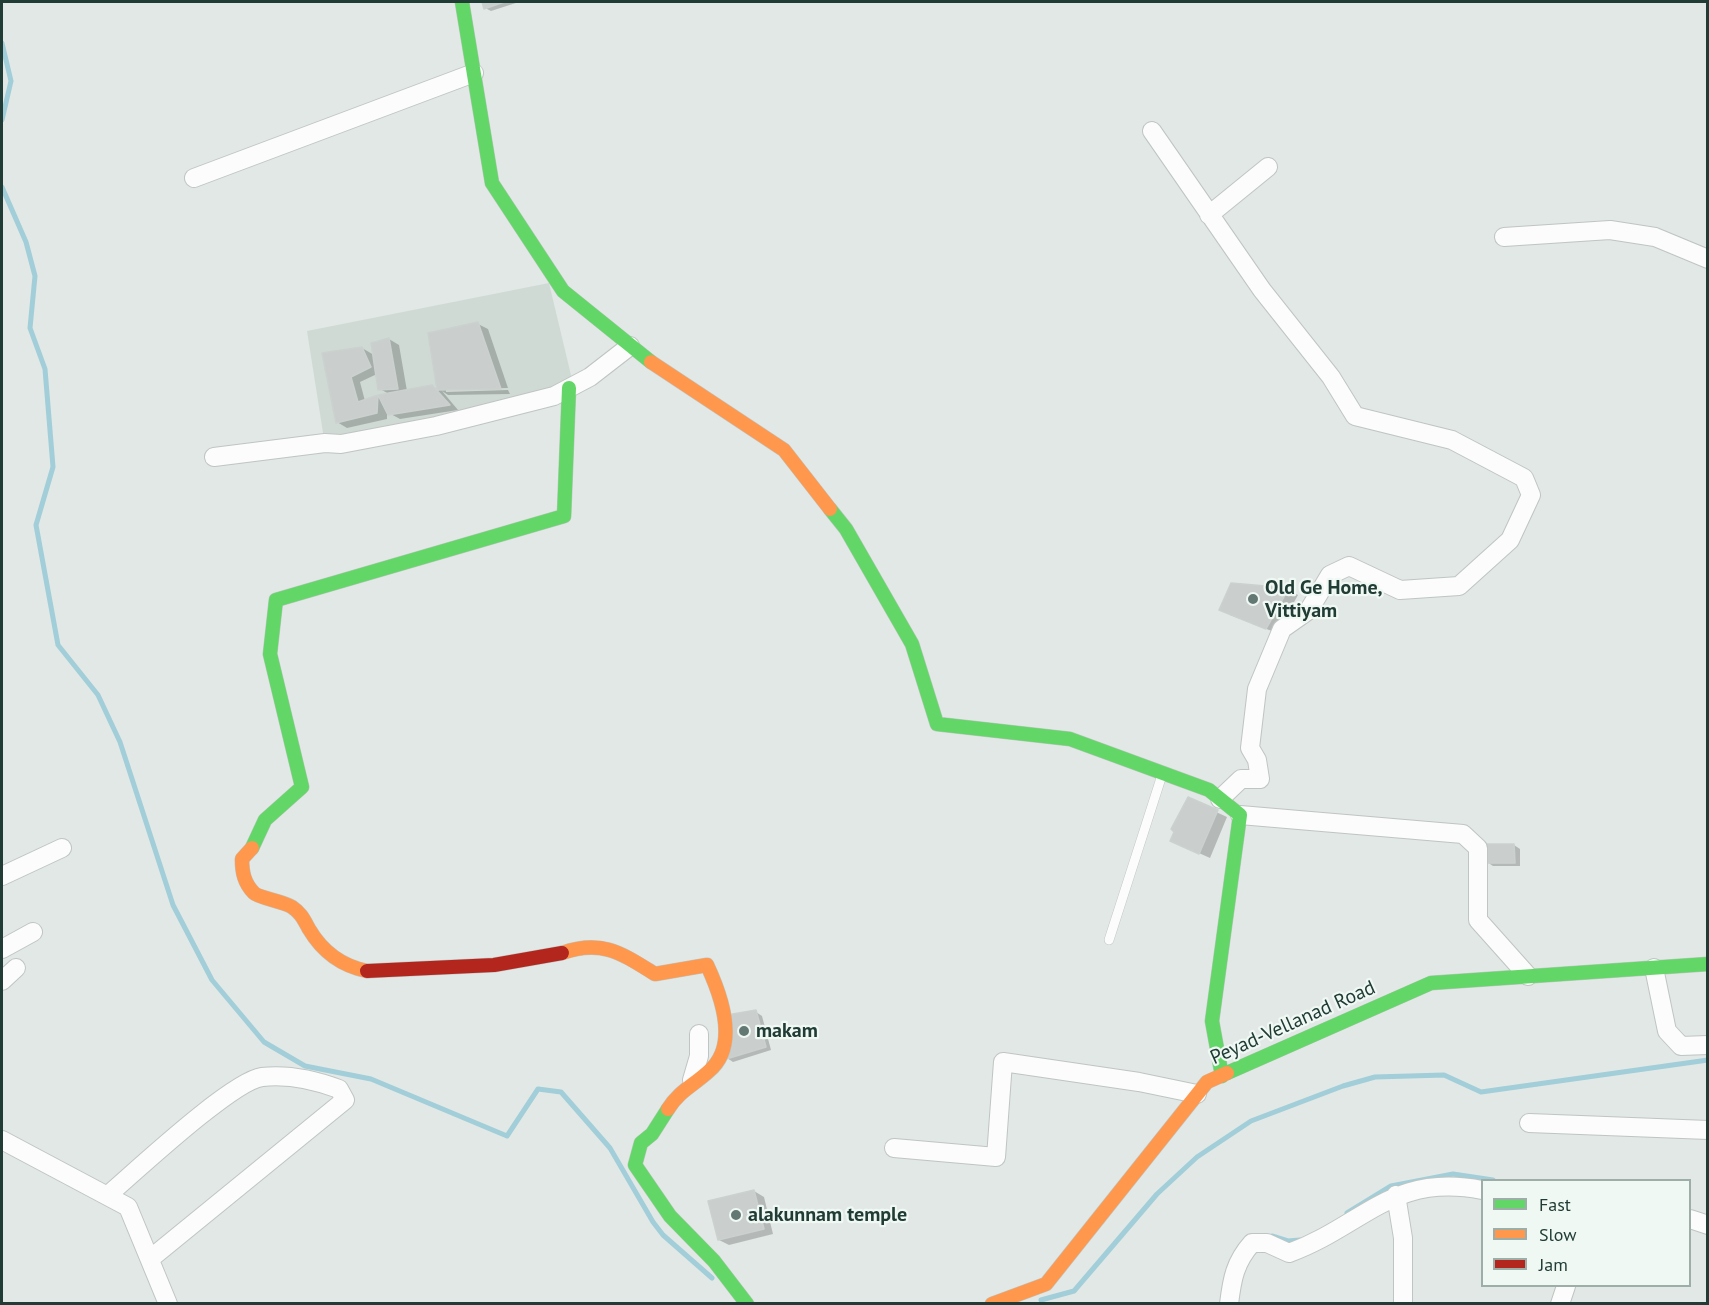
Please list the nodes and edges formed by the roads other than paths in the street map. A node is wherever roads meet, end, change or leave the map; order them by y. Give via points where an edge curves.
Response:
1 (462, 2) edge
2 (474, 73) junction
3 (1152, 131) dead end
4 (1268, 167) dead end
5 (194, 178) dead end
6 (1209, 215) junction
7 (1504, 237) dead end
8 (1707, 260) edge
9 (630, 346) junction
10 (561, 392) junction
11 (214, 457) dead end
12 (1163, 773) junction
13 (1220, 799) junction
14 (1240, 814) junction
15 (62, 848) dead end
16 (2, 876) edge
17 (33, 932) dead end
18 (1110, 940) dead end
19 (2, 949) edge
20 (1707, 964) edge
21 (16, 968) dead end
22 (1654, 968) junction
23 (1528, 976) junction
24 (2, 981) edge
25 (699, 1034) dead end
26 (1707, 1045) edge
27 (1222, 1076) junction
28 (692, 1080) junction
29 (1197, 1094) junction
30 (1529, 1123) dead end
31 (1707, 1130) edge
32 (2, 1140) edge
33 (894, 1148) dead end
34 (1481, 1190) edge
35 (108, 1195) junction
36 (1396, 1195) junction
37 (1691, 1220) edge
38 (1707, 1225) edge
39 (150, 1259) junction
40 (1566, 1287) edge
41 (1028, 1297) edge
42 (168, 1304) edge
43 (747, 1304) edge
44 (992, 1304) edge
45 (1230, 1304) edge
46 (1402, 1304) edge
47 (1560, 1304) edge

1 - 2 street
2 - 5 street
2 - 9 street via 492,183 563,291
3 - 6 street
4 - 6 street
6 - 13 street via 1331,377 1355,416 1452,440 1524,478 1531,495 1510,540 1459,586 1400,590 1349,566 1330,575 1309,610 1282,629 1257,688 1250,748 1260,779 1241,779
7 - 8 street via 1610,230 1655,237
9 - 10 street via 590,377
9 - 12 street via 784,450 846,529 912,644 937,723 1070,739
10 - 11 street via 436,426 341,444
10 - 28 street via 564,516 276,600 270,654 302,787 265,820 255,844 242,859 242,874 255,895 297,909 319,946 356,969 494,964 556,955 582,946 617,951 655,974 707,965 722,999 724,1048 712,1069
12 - 13 street via 1209,790
12 - 18 lane
13 - 14 street
14 - 23 street via 1463,834 1478,848 1478,920
14 - 27 street via 1212,1021
15 - 16 street
17 - 19 street
20 - 22 street, Peyad-Vellanad Road
21 - 24 street
22 - 23 street, Peyad-Vellanad Road
22 - 26 street via 1667,1031 1681,1046
23 - 27 street, Peyad-Vellanad Road via 1431,983
25 - 28 street via 699,1056
27 - 29 street, Peyad-Vellanad Road via 1207,1082
28 - 43 street via 670,1105 652,1137 641,1143 635,1165 670,1216 714,1261
29 - 33 street via 1003,1062 996,1157
29 - 41 street, Peyad-Vellanad Road via 1046,1284
30 - 31 street
32 - 35 street
34 - 36 street via 1434,1186
35 - 39 street via 128,1207
35 - 39 street via 190,1124 238,1088 260,1077 292,1076 339,1089 345,1100
36 - 45 street via 1316,1243 1289,1253 1267,1243 1252,1243 1240,1257 1232,1278
36 - 46 street via 1402,1238
37 - 38 street
39 - 42 street
40 - 47 street
41 - 44 street, Peyad-Vellanad Road

